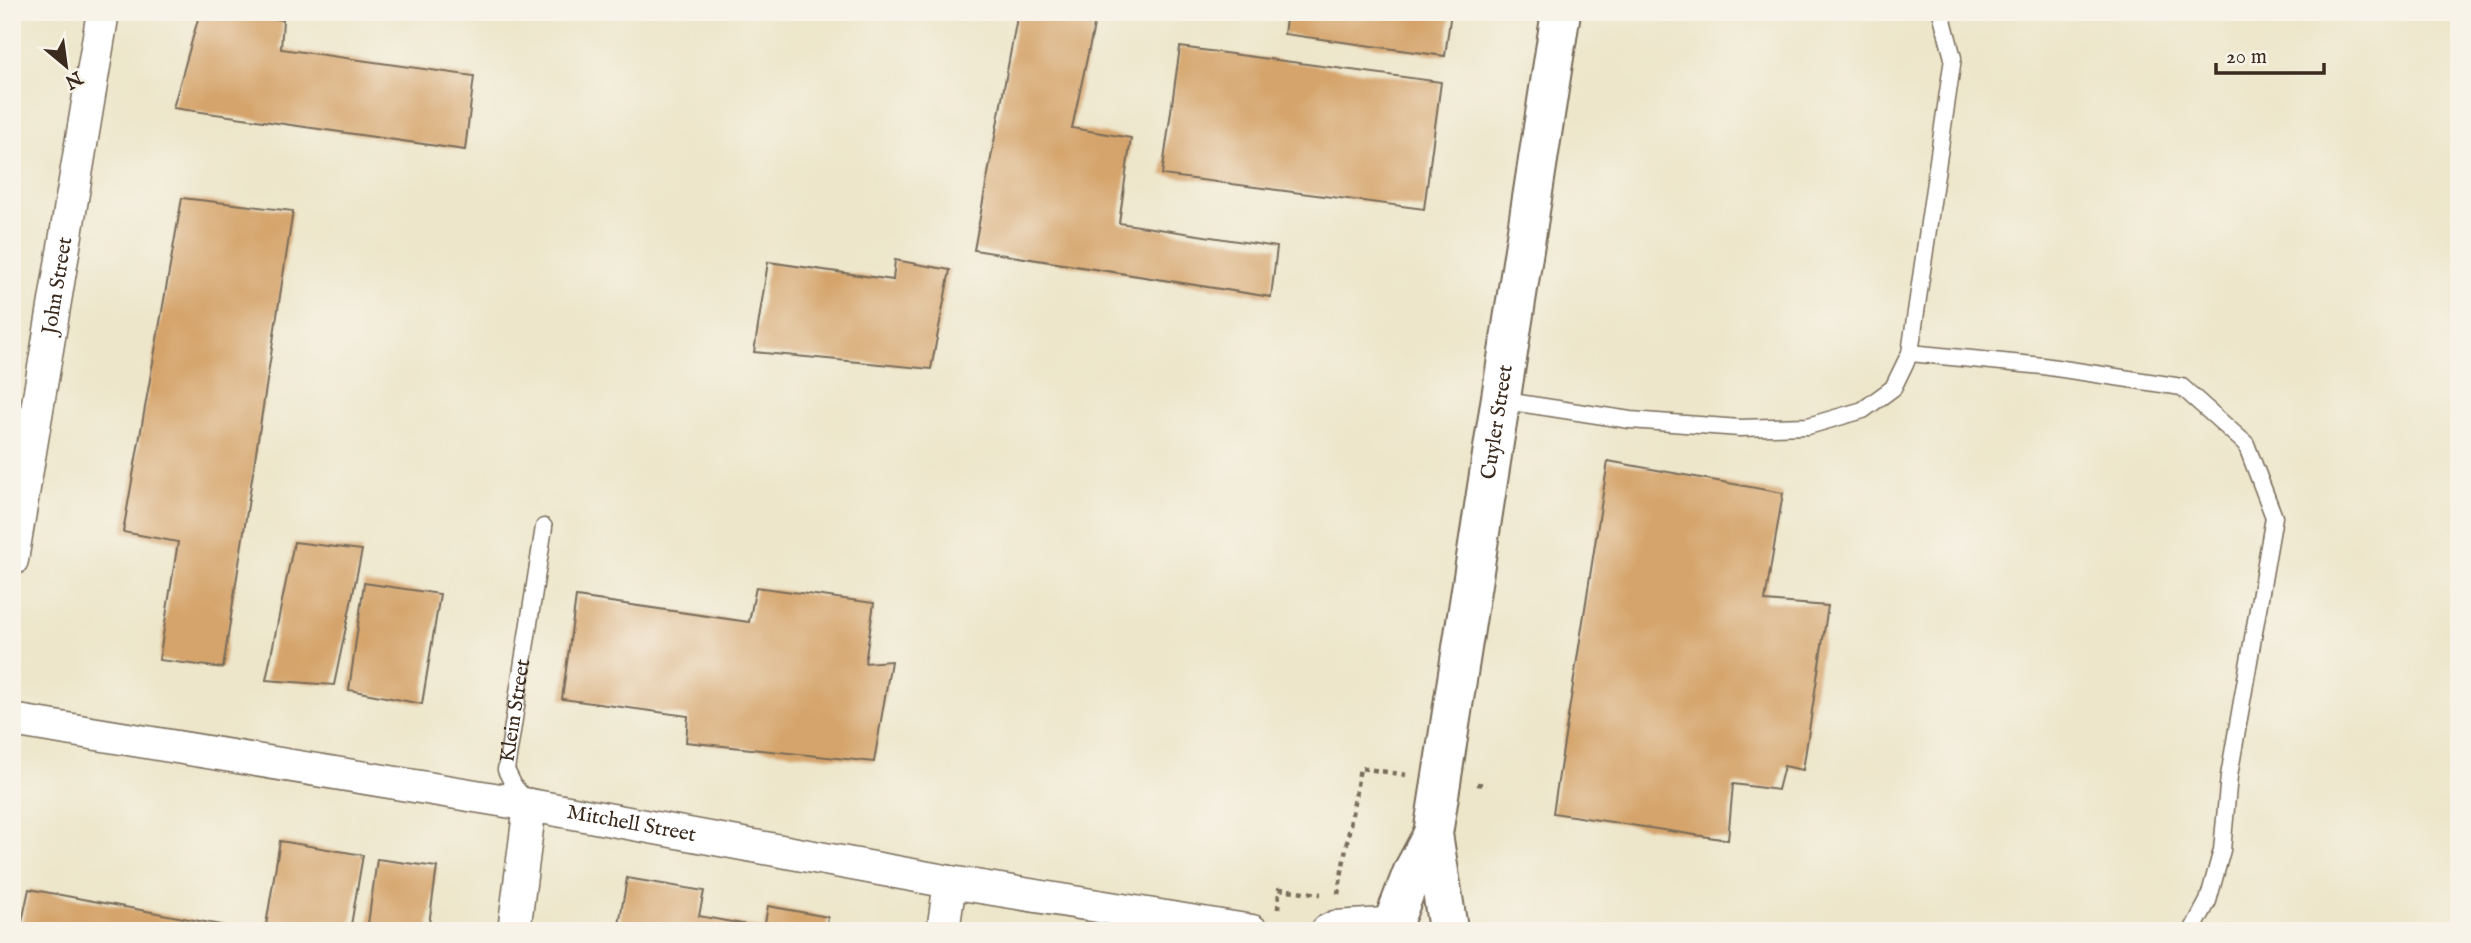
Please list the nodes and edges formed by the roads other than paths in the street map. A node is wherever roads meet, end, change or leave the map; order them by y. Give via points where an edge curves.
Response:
1 (103, 12) edge
2 (1561, 12) edge
3 (1941, 12) edge
4 (1910, 353) junction
5 (1499, 400) junction
6 (544, 527) dead end
7 (12, 560) edge
8 (12, 720) edge
9 (530, 805) junction
10 (1433, 834) junction
11 (950, 882) junction
12 (1387, 923) edge
13 (1264, 924) edge
14 (1448, 930) edge
15 (514, 931) edge
16 (943, 931) edge
17 (1327, 931) edge
18 (2192, 931) edge

1 - 7 street, John Street
2 - 5 main road, Cuyler Street
3 - 4 lane via 1953,58
4 - 5 lane via 1893,388 1883,396 1863,410 1808,426 1740,428 1630,420
4 - 18 lane via 2043,366 2182,387 2246,444 2274,517 2216,879
5 - 10 main road, Cuyler Street
6 - 9 lane, Klein Street via 506,770
8 - 9 street, Mitchell Street
9 - 11 street, Mitchell Street
9 - 15 street
10 - 12 main road, Cuyler Street
10 - 14 main road, Cuyler Street
11 - 13 street, Mitchell Street
11 - 16 street
12 - 14 main road via 1411,911 1427,912
12 - 17 street

